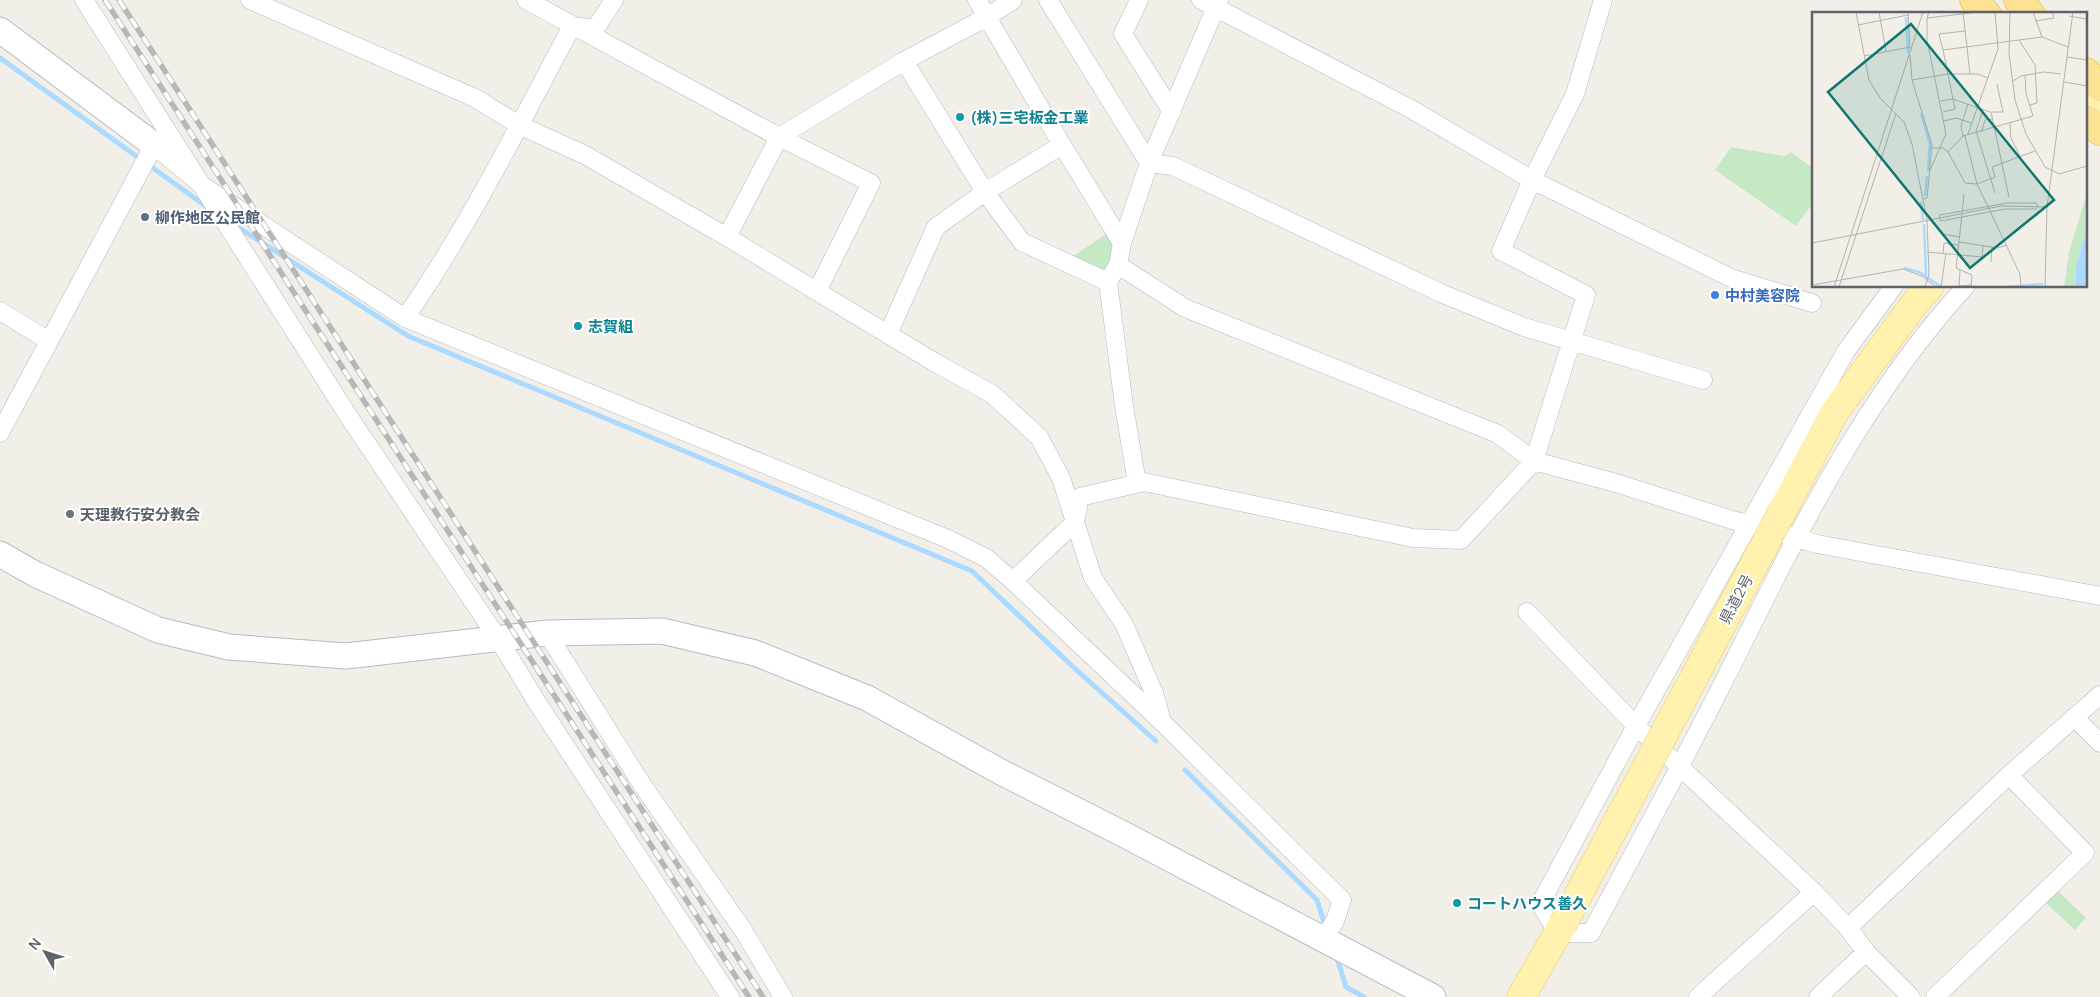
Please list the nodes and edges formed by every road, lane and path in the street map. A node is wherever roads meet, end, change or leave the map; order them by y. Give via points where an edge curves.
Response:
1 (84, 0) edge
2 (250, 0) edge
3 (526, 0) edge
4 (614, 0) edge
5 (978, 0) edge
6 (1013, 0) edge
7 (1048, 0) edge
8 (1139, 0) edge
9 (1603, 0) edge
10 (1974, 0) edge
11 (2018, 0) edge
12 (1212, 3) edge
13 (1985, 12) edge
14 (2029, 12) edge
15 (987, 17) junction
16 (572, 26) junction
17 (0, 30) edge
18 (904, 61) junction
19 (2088, 74) edge
20 (2100, 86) edge
21 (2100, 100) edge
22 (1172, 112) junction
23 (2088, 113) edge
24 (2088, 121) edge
25 (519, 125) junction
26 (2100, 131) edge
27 (779, 137) junction
28 (154, 145) junction
29 (1062, 145) junction
30 (1149, 163) junction
31 (1532, 180) junction
32 (203, 186) junction
33 (985, 192) junction
34 (727, 237) junction
35 (1122, 243) junction
36 (1118, 265) junction
37 (1108, 282) junction
38 (1893, 288) edge
39 (1928, 288) edge
40 (1964, 288) edge
41 (816, 291) junction
42 (1812, 303) dead end
43 (0, 311) edge
44 (405, 318) junction
45 (888, 334) junction
46 (49, 341) junction
47 (1571, 341) junction
48 (1702, 380) dead end
49 (0, 433) edge
50 (1534, 461) junction
51 (1137, 483) junction
52 (1075, 522) junction
53 (1749, 522) junction
54 (1796, 538) junction
55 (0, 554) edge
56 (1013, 580) junction
57 (2100, 596) edge
58 (1526, 612) dead end
59 (548, 633) junction
60 (499, 640) junction
61 (2100, 696) edge
62 (2074, 717) junction
63 (1162, 722) junction
64 (1636, 726) junction
65 (2100, 743) edge
66 (1681, 766) junction
67 (2009, 775) junction
68 (1814, 892) junction
69 (1560, 928) junction
70 (1848, 928) junction
71 (1323, 939) junction
72 (1866, 952) junction
73 (730, 997) edge
74 (783, 997) edge
75 (1433, 997) edge
76 (1521, 997) edge
77 (1698, 997) edge
78 (1818, 997) edge
79 (1911, 997) edge
80 (1935, 997) edge

1 - 32 street
2 - 25 street via 475,98
3 - 16 street
4 - 16 street via 595,29
5 - 15 street
6 - 15 street
7 - 30 street
8 - 22 street via 1123,34
9 - 31 street via 1575,94
10 - 13 highway
11 - 14 highway
12 - 22 street
12 - 31 street via 1411,109
15 - 18 street
15 - 29 street
16 - 25 street
16 - 27 street
17 - 28 street
18 - 27 street
18 - 33 street
19 - 20 highway
21 - 23 main road
22 - 30 street
24 - 26 highway
25 - 34 street via 585,155
25 - 44 street via 429,283
27 - 34 street
27 - 41 street via 871,183
28 - 32 street
28 - 46 street
29 - 33 street
29 - 35 street
30 - 35 street
30 - 47 street via 1173,166 1443,294
31 - 42 street via 1731,278
31 - 47 street via 1501,251 1586,295
32 - 44 street
32 - 60 street via 349,417
33 - 37 street via 1022,242
33 - 45 street via 936,227
34 - 41 street
35 - 36 street
36 - 37 street
36 - 50 street via 1185,308 1498,434
37 - 51 street
38 - 53 street via 1846,351
39 - 69 main road, 県道2号, bridge via 1834,413
40 - 54 street via 1931,324 1874,403
41 - 45 street
43 - 46 street
44 - 56 street via 948,539 986,558
45 - 52 street via 992,394 1039,437 1061,478
46 - 49 street
47 - 48 street
47 - 50 street
50 - 51 street via 1461,540 1413,538 1200,492
50 - 53 street via 1732,520
51 - 52 street via 1080,497
52 - 56 street
52 - 63 street via 1093,578 1124,624 1154,693
53 - 54 street
53 - 64 street
54 - 57 street
54 - 66 street
55 - 60 street via 35,574 158,630 229,647 346,656
56 - 63 street
58 - 64 street
59 - 60 street
59 - 71 street via 662,631 755,653 867,698 1001,772
59 - 74 street via 643,786 742,930
60 - 73 street
61 - 62 street
62 - 65 street
62 - 67 street
63 - 71 street via 1342,900 1335,921
64 - 66 street
64 - 69 street via 1540,904
66 - 68 street
66 - 69 street via 1591,933
67 - 70 street
67 - 80 street via 2085,853
68 - 70 street
68 - 77 street
69 - 76 main road, 県道2号
70 - 72 street
71 - 75 street
72 - 78 street
72 - 79 street

